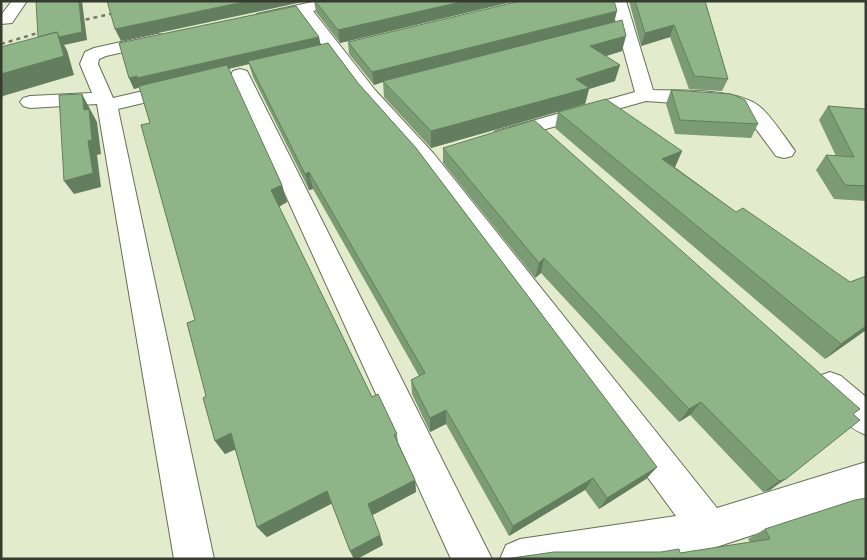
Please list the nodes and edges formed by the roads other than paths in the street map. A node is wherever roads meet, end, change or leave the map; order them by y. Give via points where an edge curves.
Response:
1 (20, 1) edge
2 (340, 1) edge
3 (618, 1) edge
4 (303, 9) junction
5 (6, 20) dead end
6 (246, 21) edge
7 (169, 37) edge
8 (240, 75) dead end
9 (192, 86) edge
10 (645, 95) junction
11 (30, 102) dead end
12 (106, 102) junction
13 (536, 125) junction
14 (481, 142) edge
15 (558, 145) edge
16 (784, 151) dead end
17 (814, 373) edge
18 (866, 418) edge
19 (866, 480) edge
20 (710, 530) junction
21 (194, 559) edge
22 (472, 559) edge
23 (520, 559) edge

1 - 5 street
2 - 4 street
3 - 10 street via 618,29
4 - 6 street
4 - 20 street via 335,51 377,91 435,156
7 - 12 street via 91,56 89,64
8 - 22 street
9 - 12 street
10 - 13 street
10 - 16 street via 725,100 746,106
11 - 12 street
12 - 21 street
13 - 14 street
13 - 15 street
17 - 18 street
19 - 20 street
20 - 23 street

